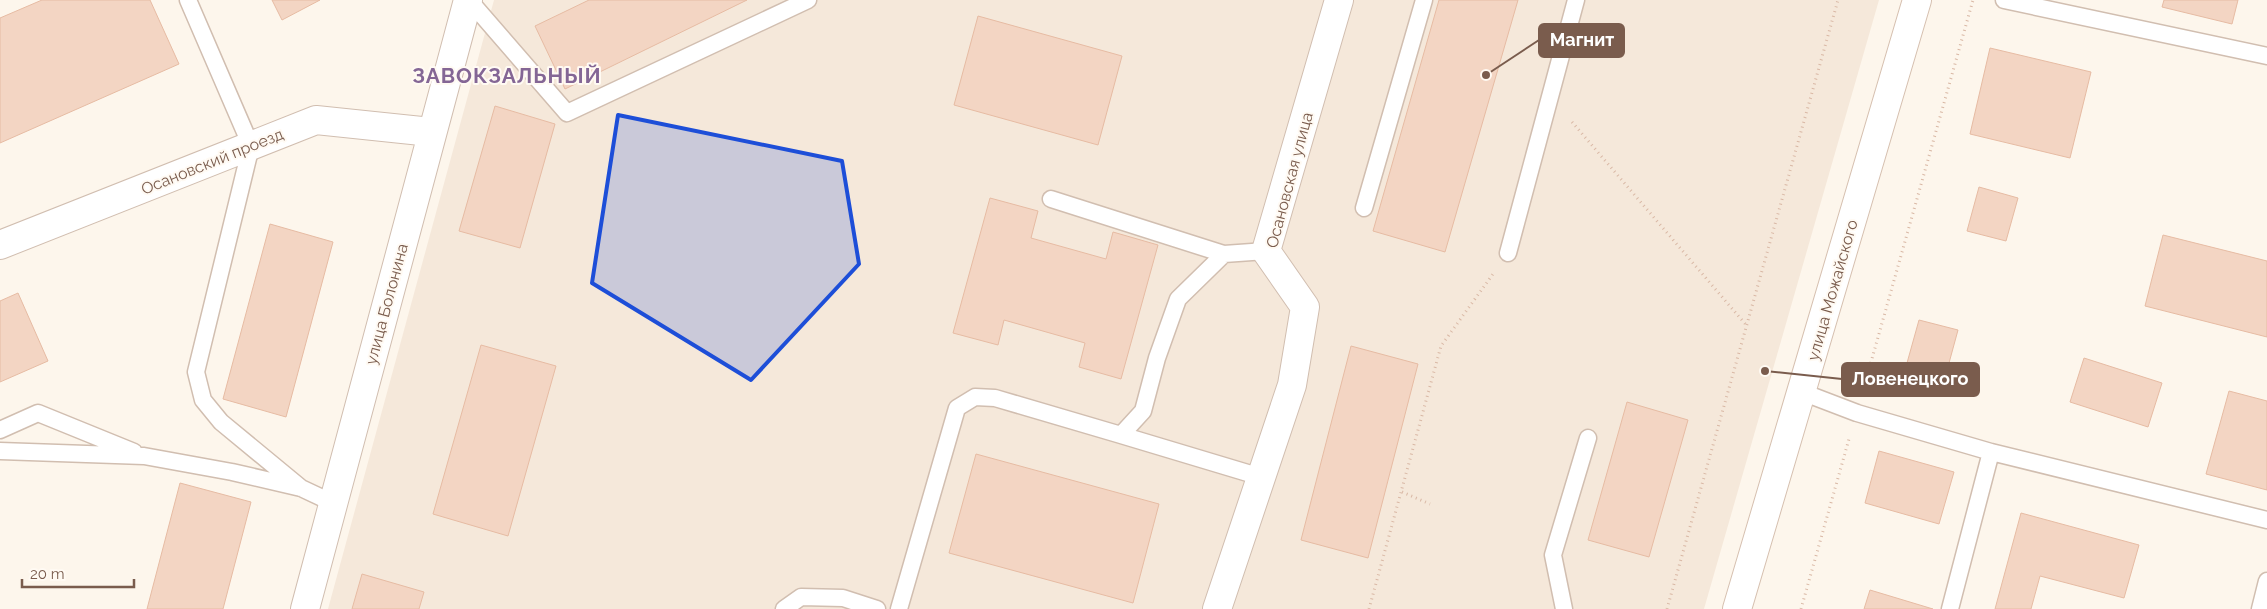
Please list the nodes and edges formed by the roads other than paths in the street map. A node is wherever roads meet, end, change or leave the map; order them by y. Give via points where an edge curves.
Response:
1 (188, 0) edge
2 (469, 0) edge
3 (808, 0) edge
4 (1339, 0) edge
5 (1424, 0) edge
6 (1576, 0) edge
7 (1917, 0) edge
8 (2004, 0) edge
9 (2267, 56) edge
10 (431, 132) junction
11 (251, 146) junction
12 (1051, 200) dead end
13 (1364, 208) dead end
14 (0, 245) edge
15 (1266, 251) junction
16 (1508, 253) road end
17 (1224, 254) junction
18 (1802, 392) junction
19 (0, 430) edge
20 (1121, 435) junction
21 (1588, 438) dead end
22 (0, 451) edge
23 (1991, 452) junction
24 (144, 456) junction
25 (1261, 478) junction
26 (301, 488) junction
27 (333, 503) junction
28 (2267, 520) edge
29 (2267, 582) edge
30 (305, 609) edge
31 (784, 609) edge
32 (877, 609) edge
33 (899, 609) edge
34 (1217, 609) edge
35 (1564, 609) edge
36 (1738, 609) edge
37 (1950, 609) edge
38 (2260, 609) edge

1 - 11 lane
2 - 3 lane via 566,113
2 - 10 street, улица Болонина
4 - 15 street, Осановская улица
5 - 13 lane
6 - 16 lane
7 - 18 street, улица Можайского
8 - 9 lane
10 - 11 street, Осановский проезд via 316,120
10 - 27 street, улица Болонина
11 - 14 street, Осановский проезд
11 - 26 lane via 196,372 203,400 221,422
12 - 17 lane
15 - 17 lane
15 - 25 street, Осановская улица via 1306,308 1292,385
17 - 20 lane via 1178,299 1156,358 1143,411
18 - 23 lane via 1857,413
18 - 36 street, улица Можайского
19 - 24 lane via 38,412
20 - 25 lane
20 - 33 lane via 995,398 975,397 957,408
21 - 35 lane via 1554,555
22 - 24 lane
23 - 28 lane
23 - 37 lane
24 - 26 lane
25 - 34 street, Осановская улица
26 - 27 lane
27 - 30 street, улица Болонина
29 - 38 lane
31 - 32 lane via 801,597 844,598

